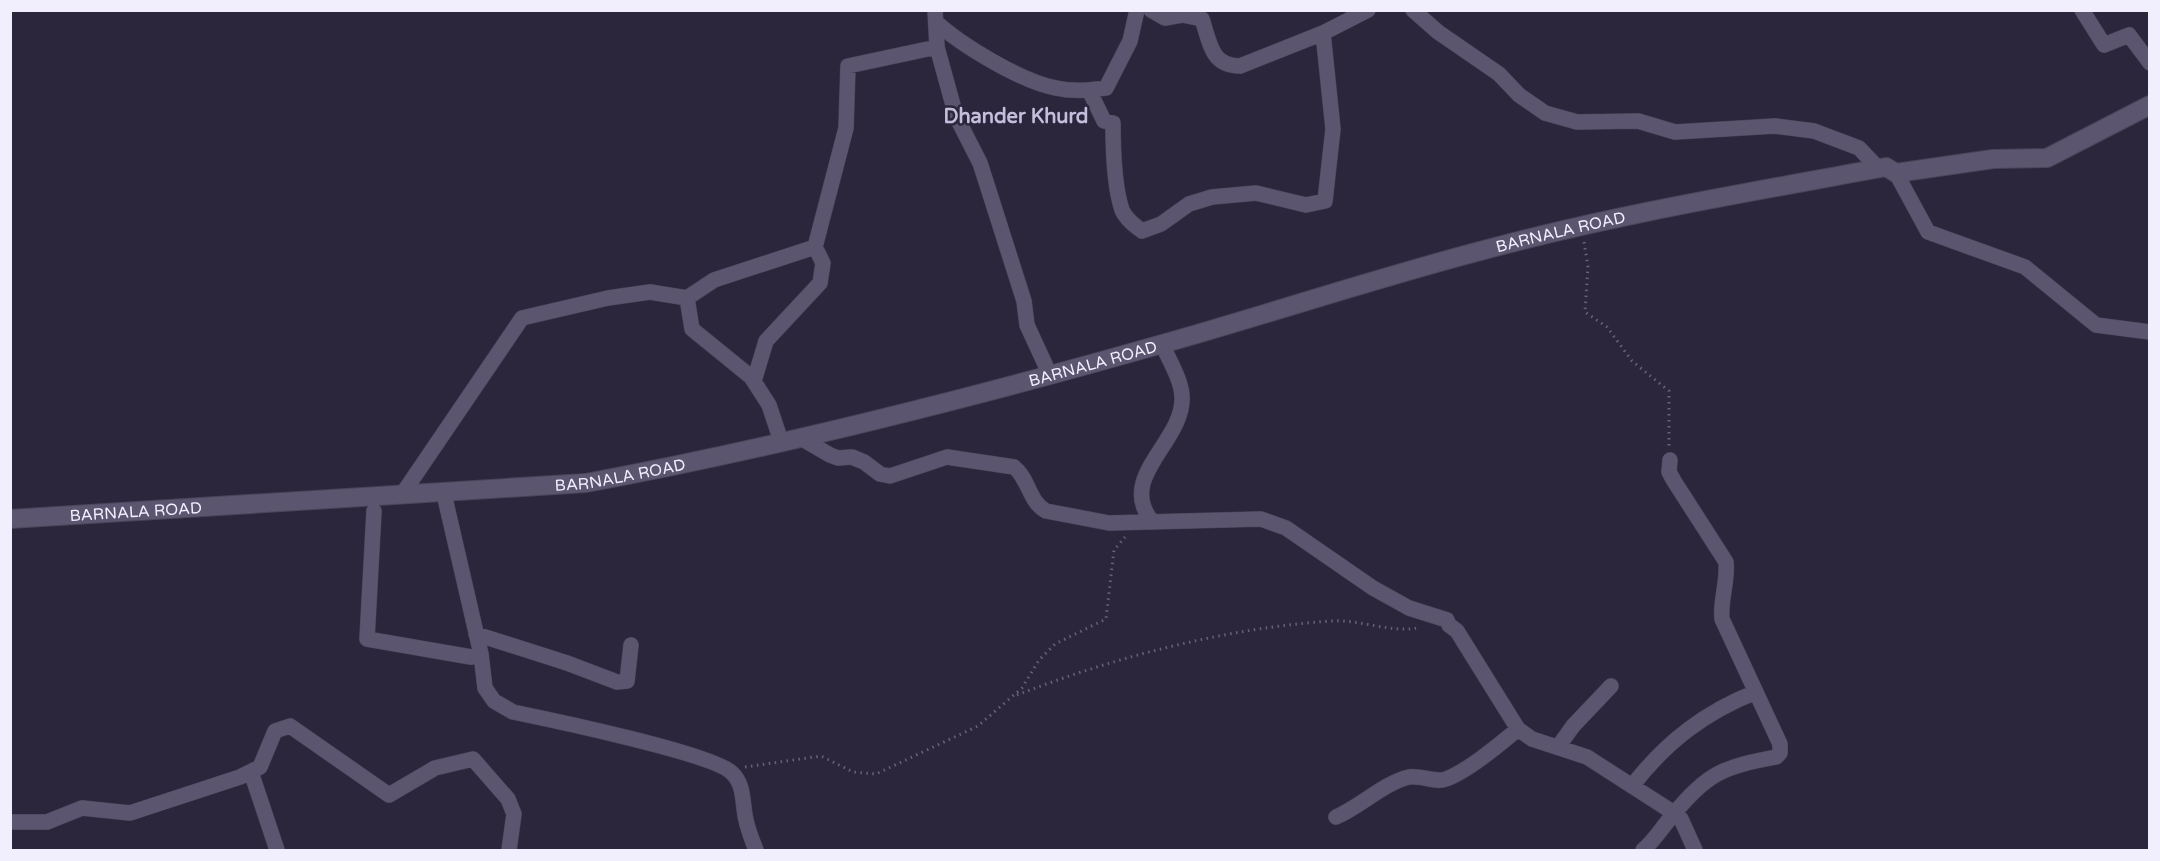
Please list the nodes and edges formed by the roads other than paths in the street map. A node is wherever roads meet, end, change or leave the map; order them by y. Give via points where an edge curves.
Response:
1 (1137, 10) edge
2 (1150, 10) edge
3 (1368, 10) edge
4 (1413, 10) edge
5 (2082, 10) edge
6 (935, 16) edge
7 (1323, 33) junction
8 (937, 47) junction
9 (2150, 63) edge
10 (1089, 90) junction
11 (2150, 105) edge
12 (1878, 168) junction
13 (1896, 173) junction
14 (815, 247) junction
15 (687, 298) junction
16 (2150, 332) edge
17 (1162, 344) junction
18 (1050, 375) junction
19 (754, 381) junction
20 (799, 437) junction
21 (781, 441) junction
22 (1670, 460) road end
23 (444, 494) junction
24 (401, 496) junction
25 (374, 511) dead end
26 (10, 519) edge
27 (1151, 520) junction
28 (476, 634) junction
29 (631, 645) dead end
30 (481, 654) junction
31 (1611, 686) dead end
32 (1756, 692) junction
33 (1518, 729) junction
34 (1558, 747) junction
35 (250, 772) junction
36 (1632, 786) junction
37 (1674, 813) junction
38 (1336, 817) dead end
39 (10, 822) edge
40 (277, 850) edge
41 (509, 850) edge
42 (756, 850) edge
43 (1643, 850) edge
44 (1695, 850) edge

1 - 10 street via 1118,70 1106,88
2 - 7 street via 1165,18 1182,15 1202,19 1216,57 1227,66 1240,66
3 - 7 street
4 - 12 street via 1545,113 1577,122 1638,121 1675,132 1775,126 1814,131 1859,148
5 - 9 street via 2104,45 2129,35
6 - 8 street
6 - 10 street via 952,36 1034,81 1053,88
7 - 10 street via 1333,129 1325,201 1306,205 1256,193 1212,196 1189,204 1161,224 1142,231 1122,211 1113,123 1104,121
8 - 14 street via 848,66 846,128
8 - 18 street via 956,116 980,163 1024,301 1027,325
11 - 13 main road, BARNALA ROAD via 2047,158 1993,159
12 - 13 main road, BARNALA ROAD via 1886,167
12 - 17 main road, BARNALA ROAD via 1645,211 1484,250
13 - 16 street via 1928,232 2025,267 2096,325
14 - 15 street via 714,280
14 - 19 street via 823,263 820,283 766,341
15 - 19 street via 692,329
15 - 24 street via 650,292 522,318
17 - 18 main road, BARNALA ROAD
17 - 27 street via 1182,397 1179,417 1146,473 1140,497
18 - 20 main road, BARNALA ROAD
19 - 21 street via 769,405
20 - 21 main road, BARNALA ROAD
20 - 27 street via 838,458 852,457 890,476 947,457 1014,467 1038,507 1046,511 1109,523
21 - 23 main road, BARNALA ROAD via 586,483
22 - 32 street via 1669,472 1726,562 1728,577 1722,619
23 - 24 main road, BARNALA ROAD
23 - 28 street
24 - 26 main road, BARNALA ROAD
25 - 30 street via 368,639 471,657
27 - 33 street via 1261,519 1286,528 1373,588 1409,608 1447,620
28 - 29 street via 617,682 627,681
28 - 30 street
30 - 42 street via 485,688 494,701 513,712 654,746 731,771 740,783
31 - 34 street
32 - 36 street via 1727,703 1687,728 1653,759
32 - 37 street via 1780,744 1780,753 1711,775
33 - 34 street via 1532,739
33 - 38 street via 1445,780 1410,777 1379,790 1360,806
34 - 36 street via 1587,757
35 - 39 street via 130,813 82,808 47,822
35 - 40 street
35 - 41 street via 260,767 275,731 290,726 389,795 435,768 472,759 508,799 514,814
36 - 37 street
37 - 43 street
37 - 44 street via 1681,819

